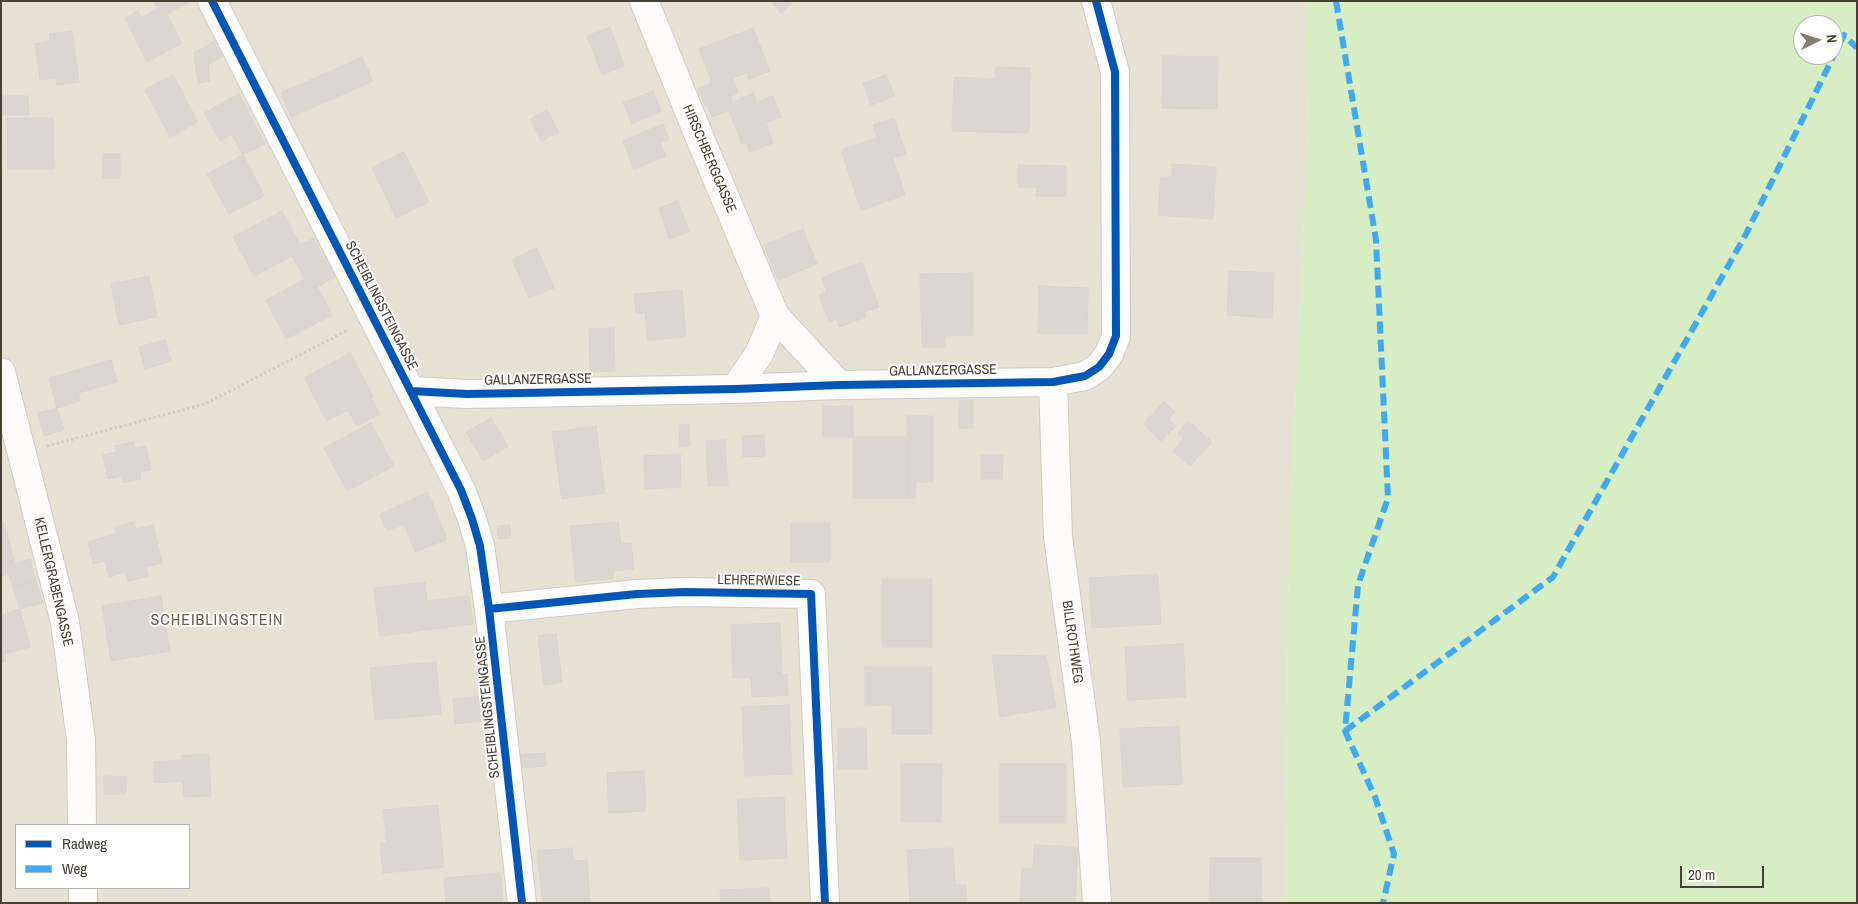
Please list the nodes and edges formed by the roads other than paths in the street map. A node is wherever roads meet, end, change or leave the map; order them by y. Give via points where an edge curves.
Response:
1 (212, 1) edge
2 (644, 1) edge
3 (1096, 1) edge
4 (775, 316) junction
5 (1, 372) edge
6 (1053, 382) junction
7 (839, 385) junction
8 (735, 389) junction
9 (410, 391) junction
10 (489, 609) junction
11 (82, 824) edge
12 (83, 889) edge
13 (83, 903) edge
14 (522, 903) edge
15 (825, 903) edge
16 (1097, 903) edge

1 - 9 street, SCHEIBLINGSTEINGASSE
2 - 4 street, HIRSCHBERGGASSE
3 - 6 street, GALLANZERGASSE via 1115,72 1116,336 1109,354 1099,367 1085,376
4 - 7 street, HIRSCHBERGGASSE
4 - 8 street via 759,354
5 - 11 street, KELLERGRABENGASSE via 65,622 80,740
6 - 7 street, GALLANZERGASSE
6 - 16 street, BILLROTHWEG via 1058,537 1086,742
7 - 8 street, GALLANZERGASSE
8 - 9 street, GALLANZERGASSE via 467,394
9 - 10 street, SCHEIBLINGSTEINGASSE via 461,490 472,519 480,546
10 - 14 street, SCHEIBLINGSTEINGASSE
10 - 15 street, LEHRERWIESE via 637,594 811,594
12 - 13 street

